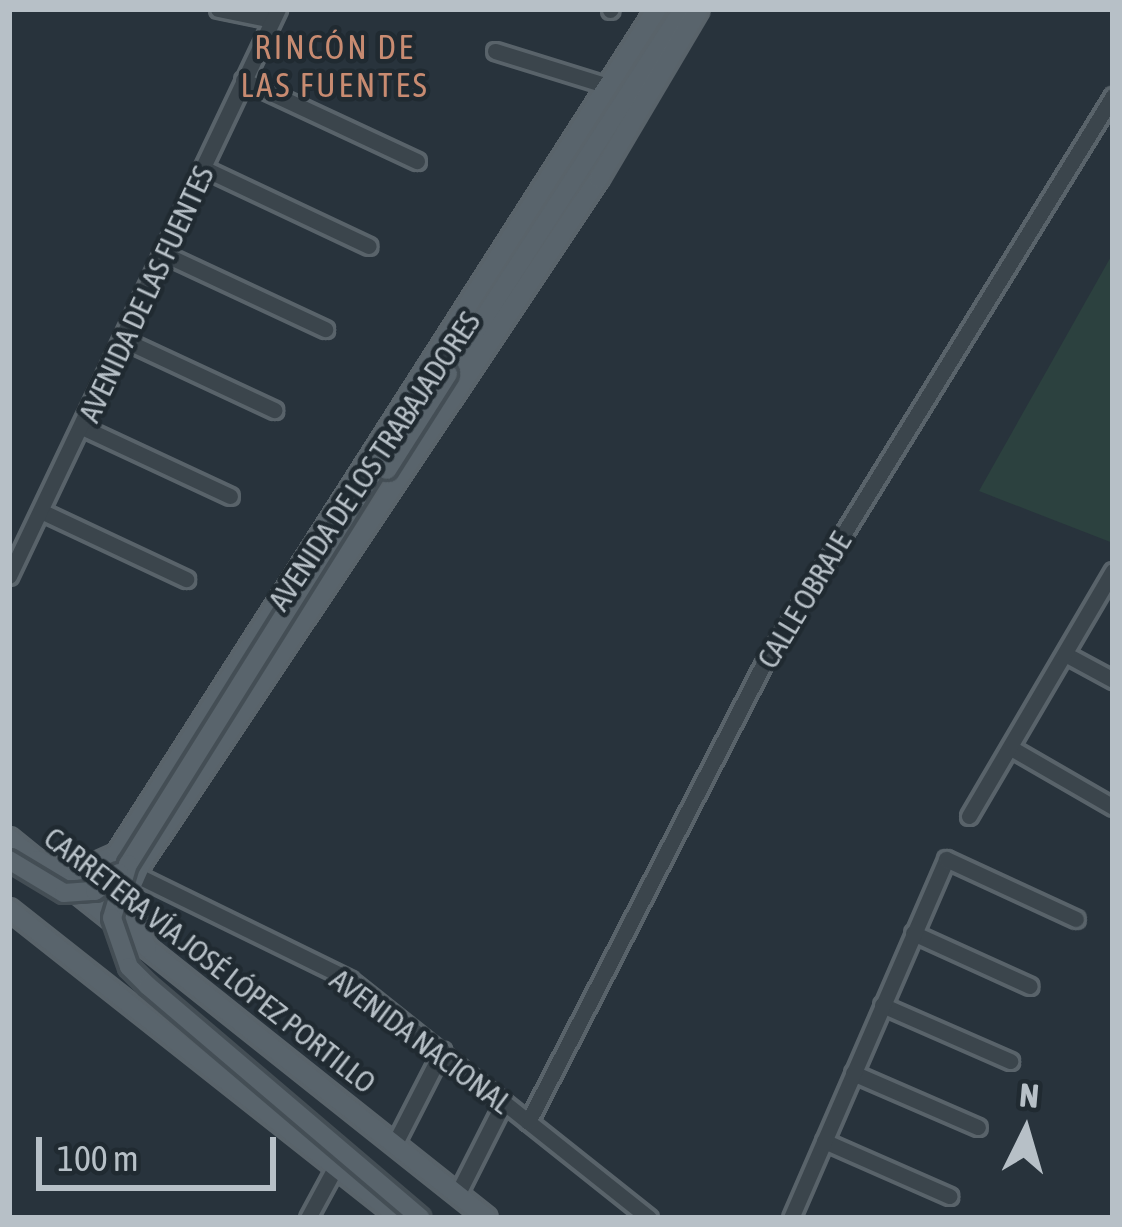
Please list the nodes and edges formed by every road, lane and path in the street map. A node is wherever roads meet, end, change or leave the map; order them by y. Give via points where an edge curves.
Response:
1 (218, 9) edge
2 (683, 9) edge
3 (699, 9) edge
4 (275, 15) edge
5 (662, 17) edge
6 (495, 51) dead end
7 (243, 80) junction
8 (608, 86) junction
9 (1113, 96) edge
10 (417, 161) dead end
11 (203, 168) junction
12 (369, 246) dead end
13 (164, 254) junction
14 (325, 329) dead end
15 (124, 340) junction
16 (443, 345) junction
17 (274, 410) dead end
18 (84, 428) junction
19 (230, 496) dead end
20 (45, 513) junction
21 (1113, 571) edge
22 (9, 576) edge
23 (186, 579) dead end
24 (1065, 654) junction
25 (1113, 680) edge
26 (1011, 748) junction
27 (1113, 807) edge
28 (969, 816) dead end
29 (9, 838) edge
30 (9, 860) edge
31 (37, 860) junction
32 (110, 860) junction
33 (135, 874) junction
34 (9, 909) edge
35 (1076, 919) dead end
36 (913, 932) junction
37 (147, 948) junction
38 (1030, 986) dead end
39 (882, 1006) junction
40 (442, 1051) junction
41 (1010, 1061) dead end
42 (853, 1073) junction
43 (504, 1102) junction
44 (528, 1122) junction
45 (978, 1127) dead end
46 (824, 1141) junction
47 (394, 1145) junction
48 (334, 1168) junction
49 (457, 1195) junction
50 (949, 1196) dead end
51 (798, 1216) edge
52 (308, 1218) edge
53 (400, 1218) edge
54 (421, 1218) edge
55 (487, 1218) edge
56 (649, 1218) edge

1 - 4 street
2 - 5 main road
3 - 33 main road, AVENIDA DE LOS TRABAJADORES via 586,197
4 - 7 street, AVENIDA DE LAS FUENTES
5 - 8 main road, AVENIDA DE LOS TRABAJADORES
5 - 30 main road, bridge via 208,750 122,871 95,891 64,893
6 - 8 street
7 - 10 street
7 - 11 street, AVENIDA DE LAS FUENTES
8 - 16 main road, AVENIDA DE LOS TRABAJADORES
9 - 44 street, CALLE OBRAJE via 764,663
11 - 12 street
11 - 13 street, AVENIDA DE LAS FUENTES
13 - 14 street
13 - 15 street, AVENIDA DE LAS FUENTES
15 - 17 street
15 - 18 street, AVENIDA DE LAS FUENTES
16 - 32 main road, AVENIDA DE LOS TRABAJADORES
16 - 54 main road, bridge via 387,450 128,865 112,918 129,967 148,986
18 - 19 street
18 - 20 street, AVENIDA DE LAS FUENTES
20 - 22 street, AVENIDA DE LAS FUENTES
20 - 23 street
21 - 24 street
24 - 25 street
24 - 26 street
26 - 27 street
26 - 28 street
29 - 31 main road, CARRETERA VÍA JOSÉ LÓPEZ PORTILLO
31 - 32 main road via 70,875
31 - 37 main road, CARRETERA VÍA JOSÉ LÓPEZ PORTILLO
32 - 33 street, AVENIDA NACIONAL
33 - 37 main road via 129,915
33 - 40 street, AVENIDA NACIONAL via 350,980
34 - 48 main road
35 - 36 street via 946,859
36 - 38 street
36 - 39 street
37 - 47 main road, CARRETERA VÍA JOSÉ LÓPEZ PORTILLO
39 - 41 street
39 - 42 street
40 - 43 street, AVENIDA NACIONAL
40 - 47 street
42 - 45 street
42 - 46 street
43 - 44 street, AVENIDA NACIONAL
43 - 49 street
44 - 56 street, AVENIDA NACIONAL
46 - 50 street
46 - 51 street
47 - 49 main road, CARRETERA VÍA JOSÉ LÓPEZ PORTILLO
48 - 52 street
48 - 53 main road
49 - 55 main road, CARRETERA VÍA JOSÉ LÓPEZ PORTILLO

